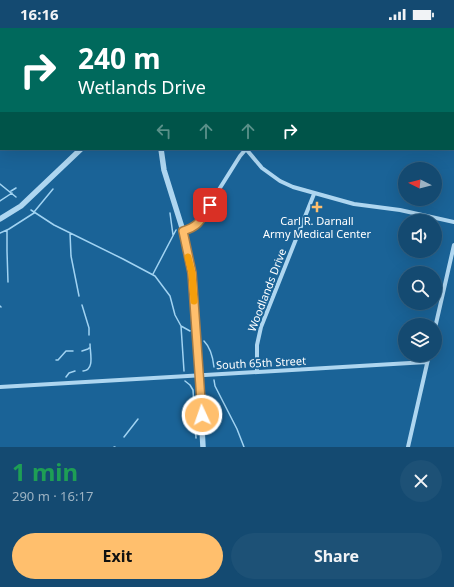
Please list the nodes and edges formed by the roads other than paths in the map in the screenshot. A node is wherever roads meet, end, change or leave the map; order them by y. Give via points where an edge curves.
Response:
1 (80, 150) edge
2 (245, 150) edge
3 (247, 150) edge
4 (160, 151) edge
5 (314, 194) junction
6 (0, 219) edge
7 (454, 222) edge
8 (183, 231) junction
9 (454, 245) edge
10 (437, 318) edge
11 (427, 362) joint
12 (257, 372) junction
13 (199, 375) junction
14 (0, 387) edge
15 (204, 447) edge
16 (408, 447) edge

1 - 6 street via 21,206
2 - 8 street via 198,223
3 - 5 street via 262,168 280,181
4 - 8 street
5 - 7 street
5 - 12 street, Woodlands Drive via 259,334 256,350
8 - 13 street via 192,273
9 - 10 street
11 - 12 street, South 65th Street
11 - 16 street
12 - 13 street, South 65th Street
13 - 14 street, South 65th Street
13 - 15 street

